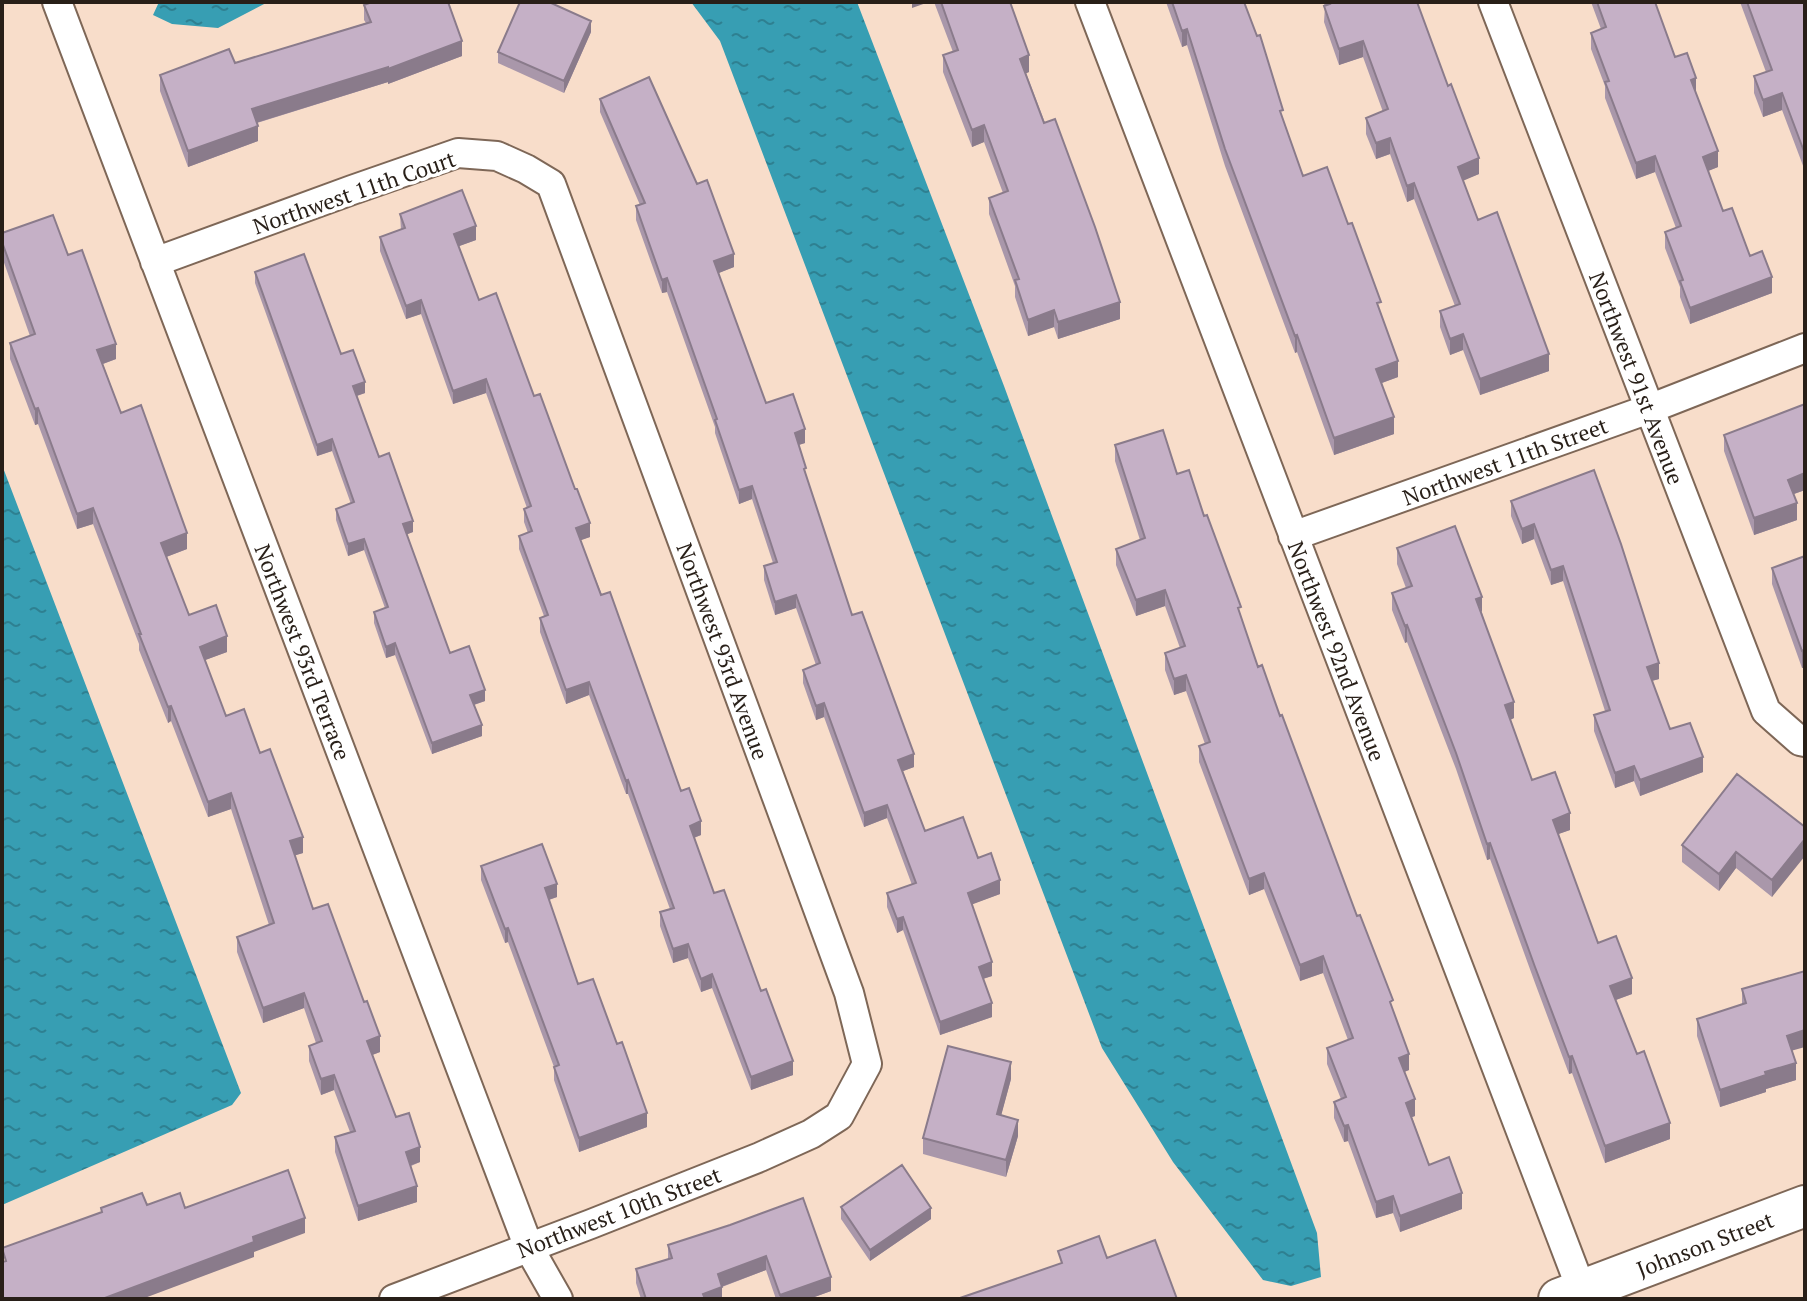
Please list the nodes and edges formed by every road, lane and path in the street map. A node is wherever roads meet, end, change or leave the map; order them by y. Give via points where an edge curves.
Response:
1 (57, 2) edge
2 (1090, 2) edge
3 (1493, 2) edge
4 (551, 184) joint
5 (155, 262) junction
6 (1805, 348) edge
7 (1649, 409) junction
8 (1293, 536) junction
9 (1803, 742) edge
10 (839, 1116) joint
11 (1805, 1206) edge
12 (529, 1248) junction
13 (1576, 1296) edge
14 (394, 1299) edge
15 (558, 1299) edge

1 - 5 street, Northwest 93rd Terrace
2 - 8 street, Northwest 92nd Avenue
3 - 7 street, Northwest 91st Avenue
4 - 5 street, Northwest 11th Court via 497,156 458,153
4 - 10 street, Northwest 93rd Avenue via 849,993 867,1064
5 - 12 street, Northwest 93rd Terrace
6 - 7 street, Northwest 11th Street
7 - 8 street, Northwest 11th Street
7 - 9 street, Northwest 91st Avenue via 1766,711
8 - 13 street, Northwest 92nd Avenue
10 - 12 street, Northwest 10th Street via 760,1157
11 - 13 street, Johnson Street
12 - 14 street, Northwest 10th Street
12 - 15 street, Northwest 93rd Terrace

